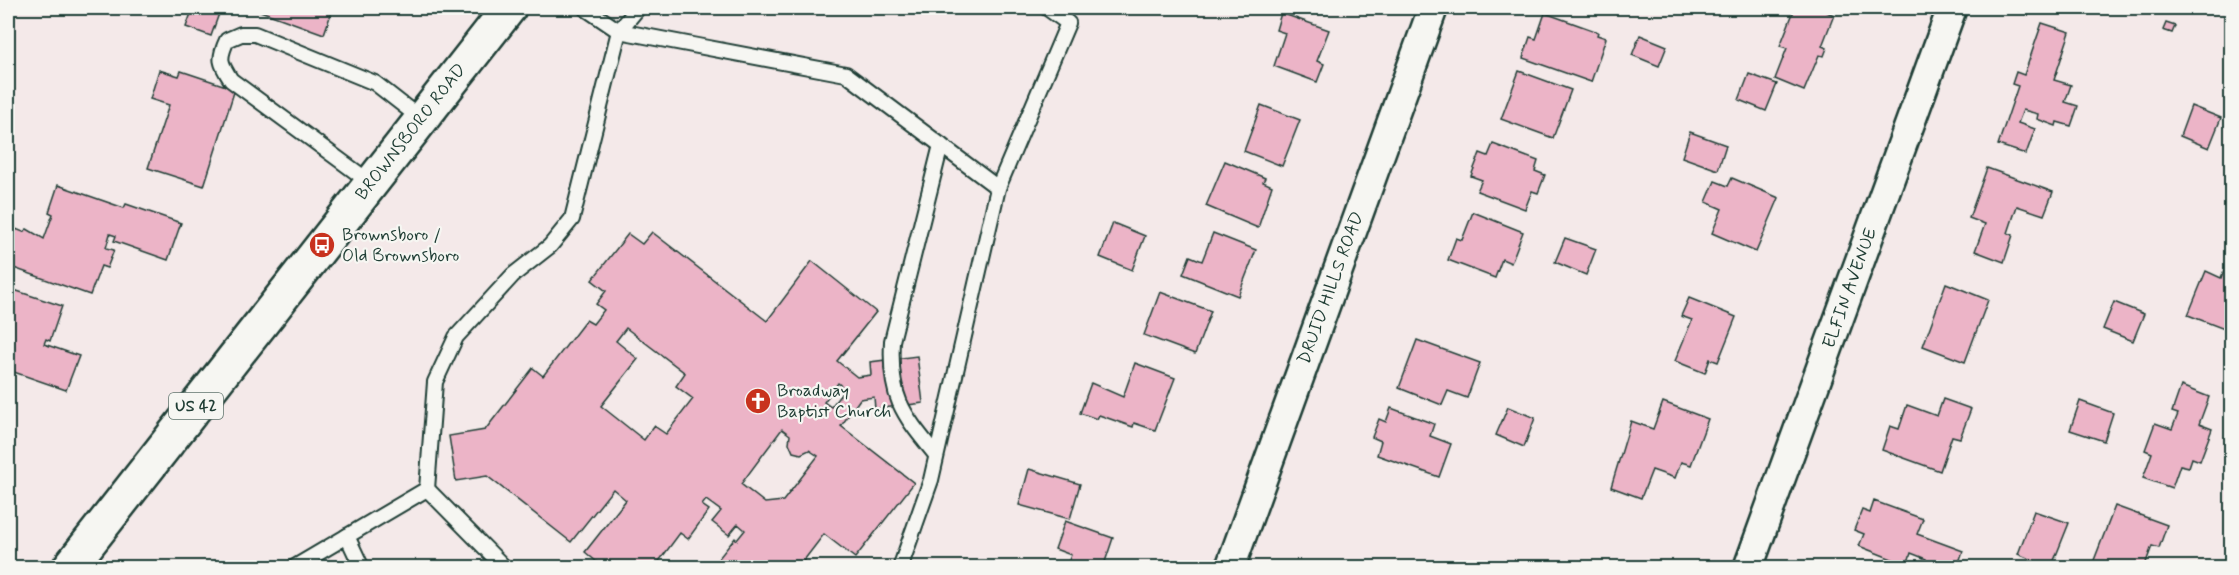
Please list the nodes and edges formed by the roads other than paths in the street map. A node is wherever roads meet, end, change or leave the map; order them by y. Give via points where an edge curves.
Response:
1 (509, 8) edge
2 (585, 8) edge
3 (638, 8) edge
4 (1047, 8) edge
5 (1433, 8) edge
6 (1952, 8) edge
7 (619, 31) junction
8 (421, 119) junction
9 (941, 145) junction
10 (371, 183) junction
11 (998, 188) junction
12 (936, 455) junction
13 (427, 489) junction
14 (347, 536) junction
15 (69, 567) edge
16 (293, 567) edge
17 (362, 567) edge
18 (505, 567) edge
19 (900, 567) edge
20 (1230, 567) edge
21 (1748, 567) edge

1 - 8 main road, BROWNSBORO ROAD / US 42
2 - 7 lane
3 - 7 lane
4 - 11 lane via 1068,23
5 - 20 street, DRUID HILLS ROAD
6 - 21 street, ELFIN AVENUE
7 - 9 lane via 846,74
7 - 13 lane via 572,219 550,246 513,275 456,337 435,382
8 - 10 main road, BROWNSBORO ROAD / US 42
8 - 10 lane via 375,84 255,34 227,40 220,55 231,80
9 - 11 lane
9 - 12 lane via 892,342 891,373 904,416
10 - 15 main road, BROWNSBORO ROAD / US 42
11 - 12 lane
12 - 19 lane
13 - 14 lane
13 - 18 lane
14 - 16 lane
14 - 17 lane

